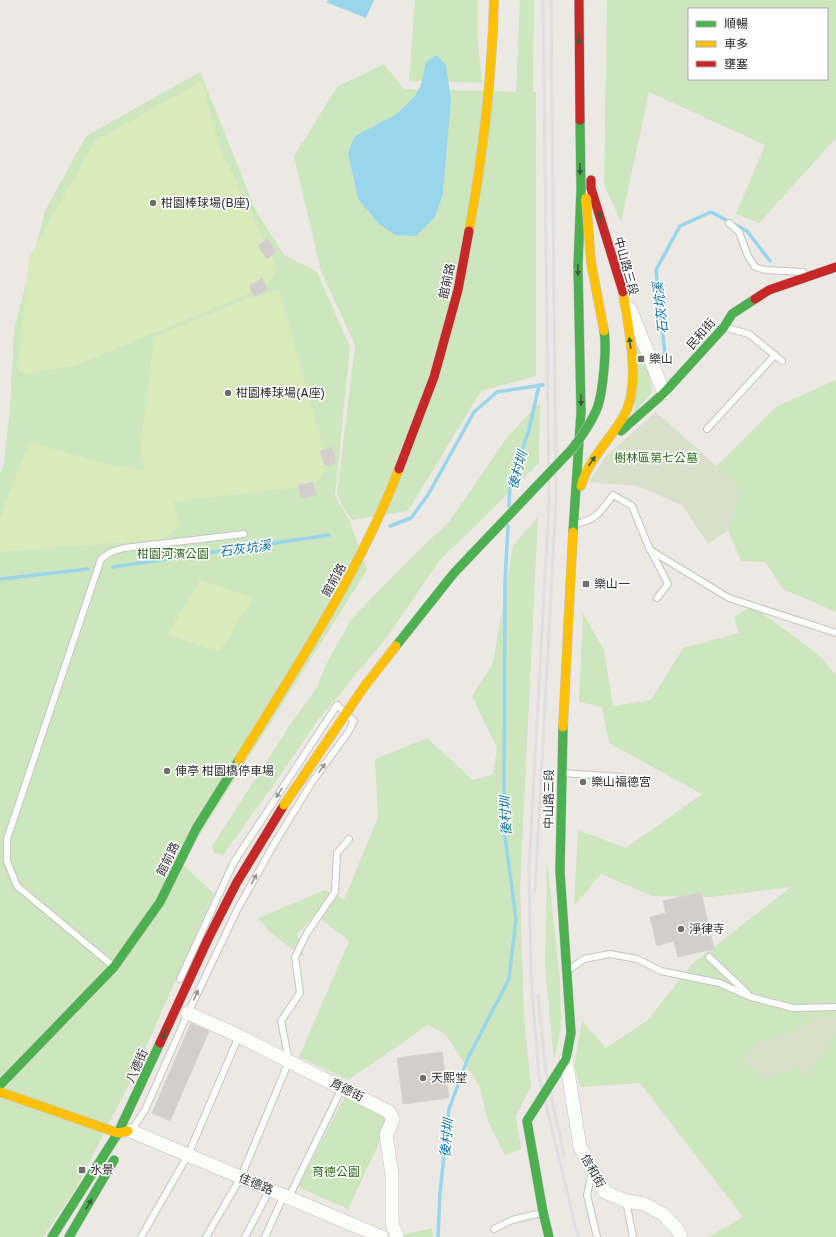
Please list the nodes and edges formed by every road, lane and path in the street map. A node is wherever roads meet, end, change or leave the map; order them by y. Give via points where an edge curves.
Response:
1 (494, 0) edge
2 (579, 0) edge
3 (591, 173) dead end
4 (591, 188) junction
5 (581, 189) junction
6 (586, 198) junction
7 (729, 223) dead end
8 (836, 267) edge
9 (815, 273) junction
10 (623, 292) junction
11 (724, 327) junction
12 (775, 355) junction
13 (782, 362) dead end
14 (664, 393) junction
15 (707, 429) dead end
16 (602, 448) junction
17 (573, 524) junction
18 (244, 534) dead end
19 (650, 550) junction
20 (657, 598) dead end
21 (836, 633) edge
22 (561, 773) junction
23 (622, 777) dead end
24 (349, 840) dead end
25 (229, 898) junction
26 (709, 957) dead end
27 (114, 967) junction
28 (566, 972) junction
29 (176, 987) dead end
30 (751, 997) junction
31 (836, 1007) edge
32 (188, 1013) junction
33 (239, 1036) junction
34 (149, 1050) dead end
35 (566, 1059) junction
36 (290, 1061) junction
37 (0, 1085) edge
38 (342, 1088) junction
39 (0, 1092) edge
40 (124, 1132) junction
41 (124, 1142) dead end
42 (117, 1154) dead end
43 (188, 1155) junction
44 (593, 1171) junction
45 (241, 1177) junction
46 (270, 1189) junction
47 (286, 1196) junction
48 (626, 1201) junction
49 (543, 1212) junction
50 (66, 1213) junction
51 (494, 1229) dead end
52 (49, 1237) edge
53 (52, 1237) edge
54 (69, 1237) edge
55 (141, 1237) edge
56 (206, 1237) edge
57 (244, 1237) edge
58 (265, 1237) edge
59 (382, 1237) edge
60 (396, 1237) edge
61 (549, 1237) edge
62 (597, 1237) edge
63 (633, 1237) edge
64 (681, 1237) edge

1 - 27 street, 館前路 via 491,71 474,199 458,290 434,377 386,503 354,569 312,642 196,829 160,902
2 -> 5 street, 中山路三段
3 - 4 street, 中山路三段
4 - 5 street
4 - 6 street
10 -> 4 street, 中山路三段
5 - 6 street
5 -> 17 street, 中山路三段 via 578,266 581,412
6 - 25 street, 八德街, bridge via 591,262 605,334 598,405 586,431 572,449 454,573 364,687 284,805
7 - 9 lane via 738,232 755,267
8 - 9 street, 民和街
9 - 11 street, 民和街 via 769,290 732,314
10 - 14 street
16 -> 10 street, 中山路三段 via 623,418 633,388
11 - 12 lane via 749,334
11 - 14 street, 民和街
12 - 13 lane
12 - 15 lane
14 - 16 street, 民和街
17 -> 16 street, 中山路三段 via 585,472
17 - 19 lane via 589,521 613,495 632,506
17 - 22 street, 中山路三段
18 - 27 lane via 124,548 111,552 101,559 7,839 7,861 17,886
19 - 20 lane via 668,584
19 - 21 lane via 728,598
22 - 23 lane
22 - 28 street, 中山路三段 via 560,872
24 - 36 lane via 337,853 335,892 294,957 300,993 281,1021
25 -> 40 street, 八德街 via 208,939
25 - 40 street, 八德街 via 179,1020
26 - 30 lane
27 - 37 street, 館前路
28 - 30 lane via 584,959 610,954 637,959 661,971 719,983
28 - 35 street, 中山路三段 via 571,1033
32 -> 29 lane via 237,910 273,846 312,782 354,721 337,705 234,862
30 - 31 lane via 793,1008
32 - 33 street, 育德街
32 - 40 lane via 146,1110
33 - 36 street, 育德街
33 - 43 lane
34 - 40 lane via 124,1107
35 - 44 street, 信和街 via 580,1147
35 - 49 street, 中山路三段, bridge via 527,1121 526,1129
36 - 38 street, 育德街
36 - 45 lane
38 - 47 lane
38 - 60 street, 育德街 via 393,1116 386,1135 392,1175 392,1223
39 - 40 street
40 - 41 street, 八德街
40 - 43 street, 佳德路
40 - 50 street, 八德街
54 -> 42 street
43 - 45 street, 佳德路
43 - 55 lane
44 - 48 street, 信和街 via 605,1192
44 - 62 lane via 587,1195
45 - 46 street, 佳德路
45 - 56 lane
46 - 47 street, 佳德路
46 - 57 lane
47 - 58 lane
47 - 59 street, 佳德路
48 - 63 lane
48 - 64 street, 信和街 via 644,1204 663,1214
49 - 51 lane via 512,1220
49 - 61 street
50 - 52 street
50 - 53 street, 八德街

